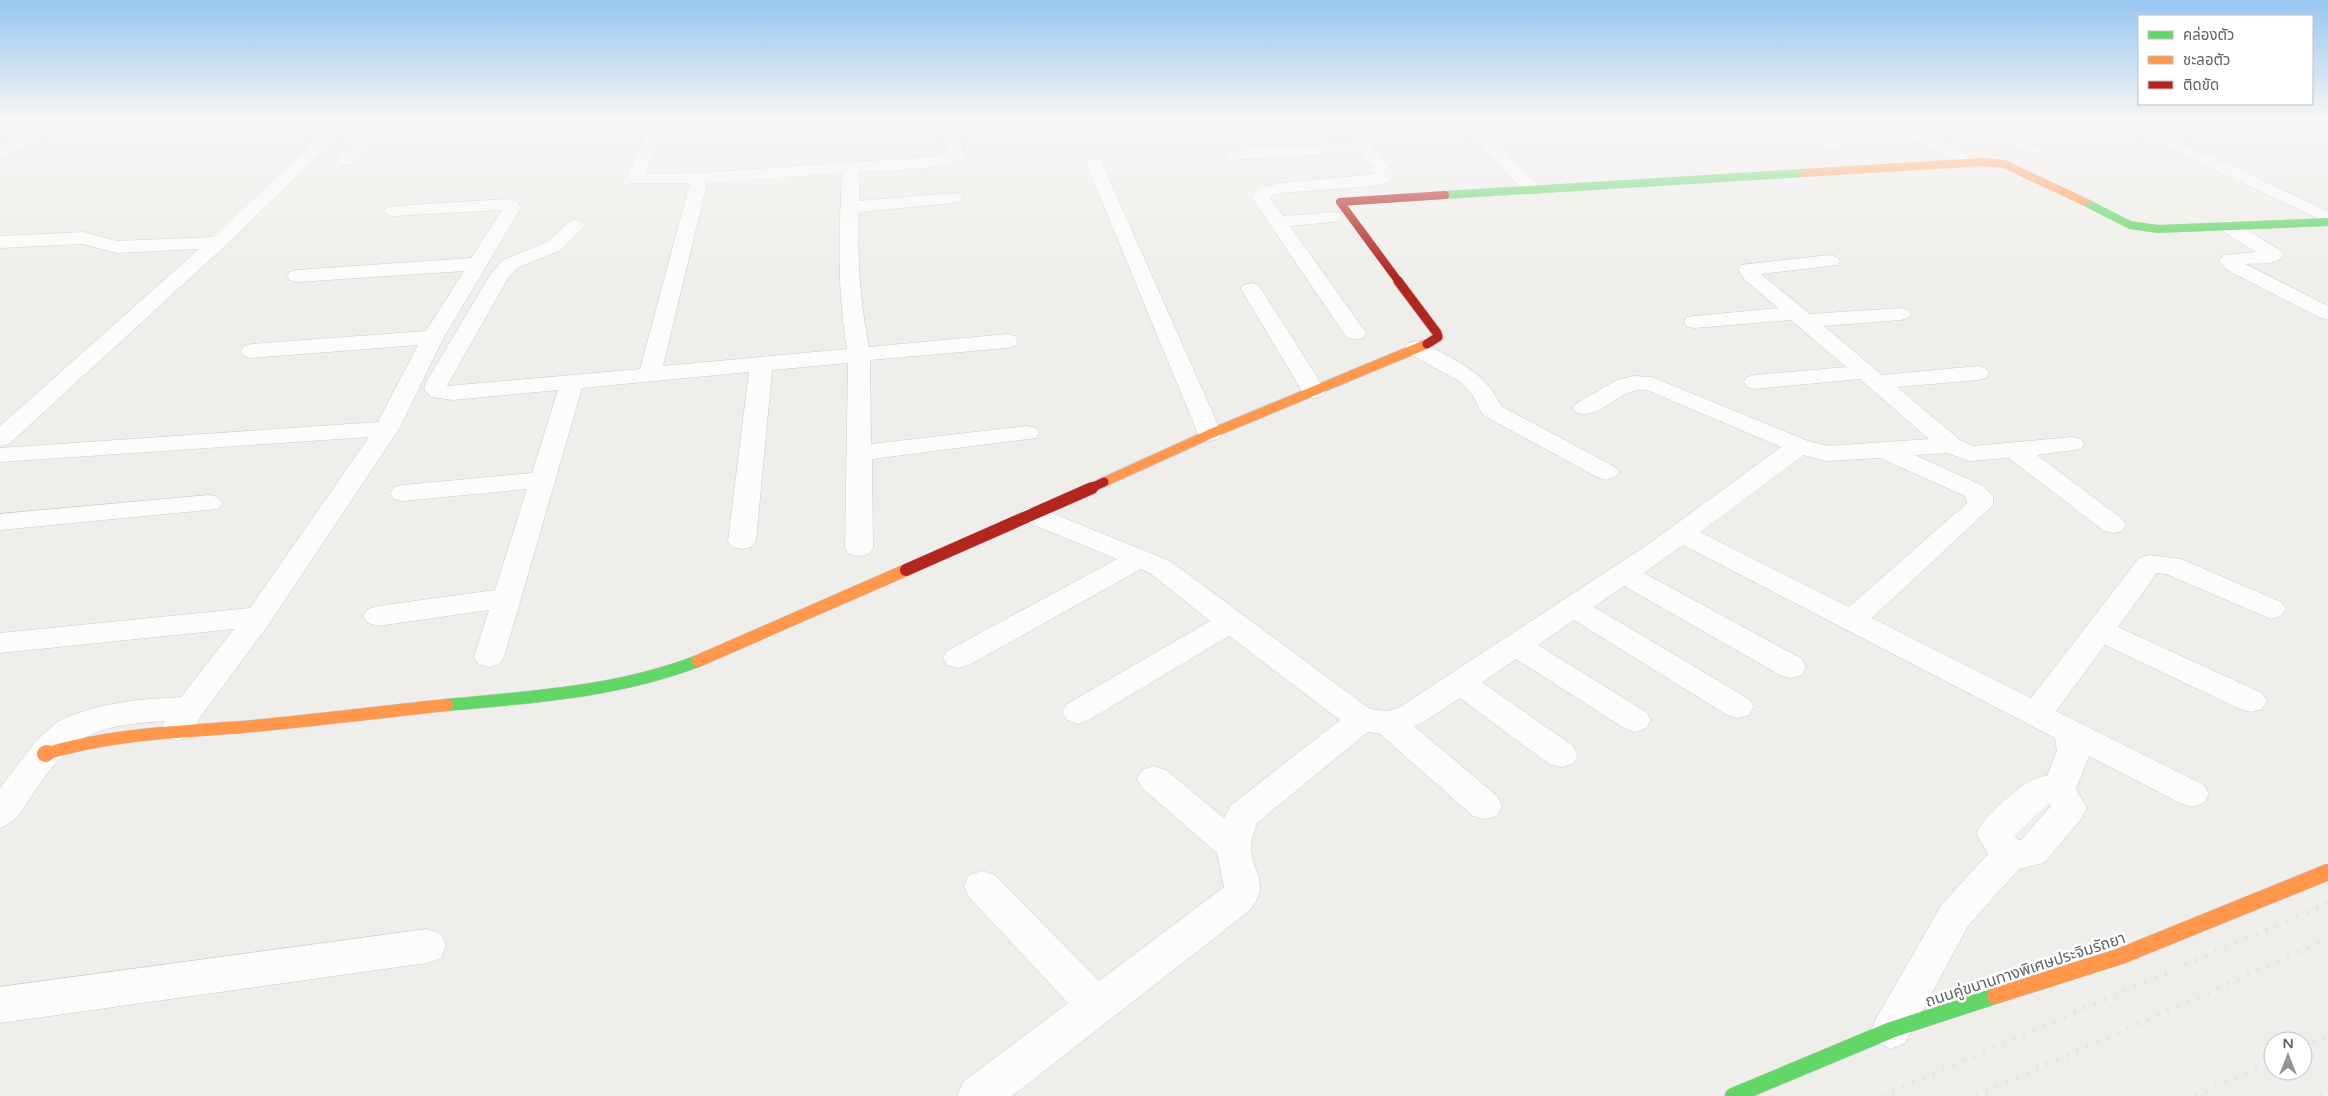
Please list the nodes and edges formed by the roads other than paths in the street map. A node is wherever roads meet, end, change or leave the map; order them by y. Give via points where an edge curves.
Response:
1 (291, 172) edge
2 (639, 172) edge
3 (798, 172) edge
4 (851, 172) edge
5 (1098, 172) edge
6 (1383, 172) edge
7 (1514, 172) edge
8 (1833, 172) edge
9 (2024, 172) edge
10 (2229, 172) edge
11 (700, 178) junction
12 (1354, 182) junction
13 (1532, 190) junction
14 (954, 198) dead end
15 (1392, 198) junction
16 (850, 207) junction
17 (393, 211) dead end
18 (1333, 217) dead end
19 (2328, 220) edge
20 (1276, 222) junction
21 (576, 226) dead end
22 (2228, 226) junction
23 (0, 242) edge
24 (218, 242) junction
25 (1830, 261) dead end
26 (476, 264) junction
27 (297, 276) dead end
28 (1251, 289) dead end
29 (1901, 314) dead end
30 (2328, 314) edge
31 (1800, 317) junction
32 (1695, 322) dead end
33 (1355, 333) dead end
34 (433, 337) junction
35 (1007, 341) dead end
36 (1416, 348) junction
37 (252, 351) dead end
38 (858, 355) junction
39 (761, 364) junction
40 (1978, 374) dead end
41 (650, 375) junction
42 (1870, 377) junction
43 (572, 382) junction
44 (1755, 382) dead end
45 (1314, 391) junction
46 (1585, 408) dead end
47 (387, 430) junction
48 (1027, 433) dead end
49 (1210, 434) junction
50 (0, 440) edge
51 (2072, 444) dead end
52 (1951, 445) junction
53 (1799, 446) junction
54 (1884, 450) junction
55 (2016, 450) junction
56 (858, 453) junction
57 (0, 455) edge
58 (1606, 472) dead end
59 (542, 480) junction
60 (403, 493) dead end
61 (209, 503) dead end
62 (1033, 515) junction
63 (0, 522) edge
64 (2113, 525) dead end
65 (1681, 533) junction
66 (742, 541) dead end
67 (859, 548) dead end
68 (1140, 558) junction
69 (1623, 573) junction
70 (507, 598) junction
71 (1573, 607) junction
72 (2271, 609) dead end
73 (378, 616) dead end
74 (258, 617) junction
75 (1852, 621) junction
76 (1230, 622) junction
77 (2099, 630) junction
78 (0, 643) edge
79 (1516, 645) junction
80 (489, 657) dead end
81 (958, 658) dead end
82 (1791, 667) dead end
83 (1460, 682) junction
84 (2251, 701) dead end
85 (1738, 707) dead end
86 (1078, 712) dead end
87 (2036, 715) junction
88 (184, 719) junction
89 (1634, 720) dead end
90 (1376, 721) junction
91 (2070, 732) junction
92 (1560, 754) dead end
93 (25, 768) edge
94 (1154, 779) dead end
95 (2192, 794) dead end
96 (1485, 806) dead end
97 (0, 814) edge
98 (1233, 846) junction
99 (2328, 872) edge
100 (982, 886) dead end
101 (427, 946) dead end
102 (0, 1005) edge
103 (1097, 1006) junction
104 (1891, 1030) junction
105 (978, 1096) edge
106 (1733, 1096) edge

1 - 24 street
2 - 11 street via 639,179
3 - 11 street
4 - 16 street
5 - 49 street
6 - 12 street via 1386,176 1373,181
7 - 13 street
8 - 13 street
9 - 22 street via 2130,225 2158,229
10 - 19 street
11 - 41 street
12 - 15 street
12 - 20 street via 1264,192 1261,198
13 - 15 street
14 - 16 street
15 - 36 street via 1339,204 1437,333 1435,340
16 - 38 street via 850,300
17 - 26 street via 511,205
18 - 20 street
19 - 22 street
20 - 33 street
21 - 43 street via 554,246 510,264 500,275 436,389 453,393
22 - 30 street via 2274,255 2231,259 2229,261 2234,266
23 - 24 street via 84,238 116,246
24 - 50 street
25 - 31 street via 1748,269
26 - 27 street
26 - 34 street
28 - 45 street
29 - 31 street
31 - 32 street
31 - 42 street
34 - 37 street
34 - 47 street
35 - 38 street
36 - 45 street
36 - 58 street via 1468,376 1484,394 1492,410
38 - 39 street
38 - 56 street
39 - 41 street
39 - 66 street
40 - 42 street
41 - 43 street
42 - 44 street
42 - 52 street
43 - 59 street
45 - 49 street
46 - 53 street via 1627,383 1639,380
47 - 57 street
47 - 74 street
48 - 56 street
49 - 62 street
51 - 55 street
52 - 54 street
52 - 55 street via 1969,454
53 - 54 street via 1827,454
53 - 65 street
54 - 75 street via 1974,490 1980,496 1980,505
55 - 64 street
56 - 67 street
59 - 60 street
59 - 70 street
61 - 63 street
62 - 68 street
62 - 88 street via 684,667 646,679 601,689 213,729
65 - 69 street
65 - 75 street
68 - 76 street via 1160,568
68 - 81 street
69 - 71 street
69 - 82 street
70 - 73 street
70 - 80 street
71 - 79 street
71 - 85 street
72 - 77 street via 2171,565 2149,564
74 - 78 street
74 - 88 street
75 - 87 street
76 - 86 street
76 - 90 street
77 - 84 street
77 - 87 street
79 - 83 street
79 - 89 street
83 - 90 street via 1411,715
83 - 92 street
87 - 91 street
88 - 93 street via 125,713 94,720 68,731
90 - 96 street
90 - 98 street via 1242,816
91 - 95 street
91 - 104 street via 2074,751 2059,790 2070,808 2031,852 2009,856 1955,915
93 - 97 street
94 - 98 street
98 - 103 street via 1243,884 1242,893
99 - 104 street, ถนนคู่ขนานทางพิเศษประจิมรัถยา via 2121,956
100 - 103 street
101 - 102 street
103 - 105 street
104 - 106 street, ถนนคู่ขนานทางพิเศษประจิมรัถยา

